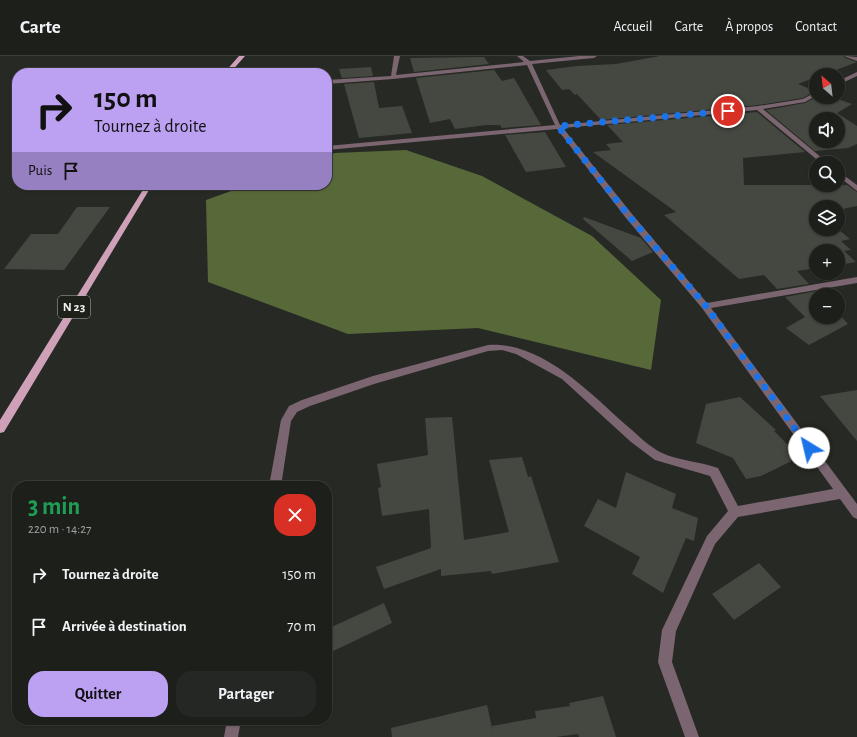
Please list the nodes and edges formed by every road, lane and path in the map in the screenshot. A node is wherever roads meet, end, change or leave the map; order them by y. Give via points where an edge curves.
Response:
1 (242, 56) edge
2 (397, 56) edge
3 (520, 56) edge
4 (594, 56) edge
5 (848, 56) edge
6 (857, 60) edge
7 (529, 63) junction
8 (231, 68) edge
9 (857, 74) edge
10 (393, 77) junction
11 (845, 80) edge
12 (332, 82) edge
13 (809, 98) edge
14 (758, 108) junction
15 (558, 126) junction
16 (332, 148) edge
17 (816, 156) edge
18 (845, 179) edge
19 (857, 189) edge
20 (146, 190) edge
21 (857, 280) edge
22 (706, 306) junction
23 (0, 428) edge
24 (276, 481) edge
25 (842, 493) junction
26 (735, 512) junction
27 (857, 513) edge
28 (233, 725) edge
29 (231, 737) edge
30 (692, 737) edge

1 - 8 main road
2 - 10 street
3 - 7 street
4 - 7 street
5 - 6 street
7 - 10 street
7 - 15 street
9 - 11 street
10 - 12 street
13 - 14 street
14 - 15 street
14 - 17 street
15 - 16 street
15 - 22 street via 629,216
18 - 19 street
20 - 23 main road, N 23
21 - 22 street
22 - 25 street
24 - 26 street via 286,420 294,409 372,380 488,348 502,347 519,351 565,376 634,439 659,457 714,472
25 - 26 street
25 - 27 street
26 - 30 street via 711,540 669,630 665,662
28 - 29 street

